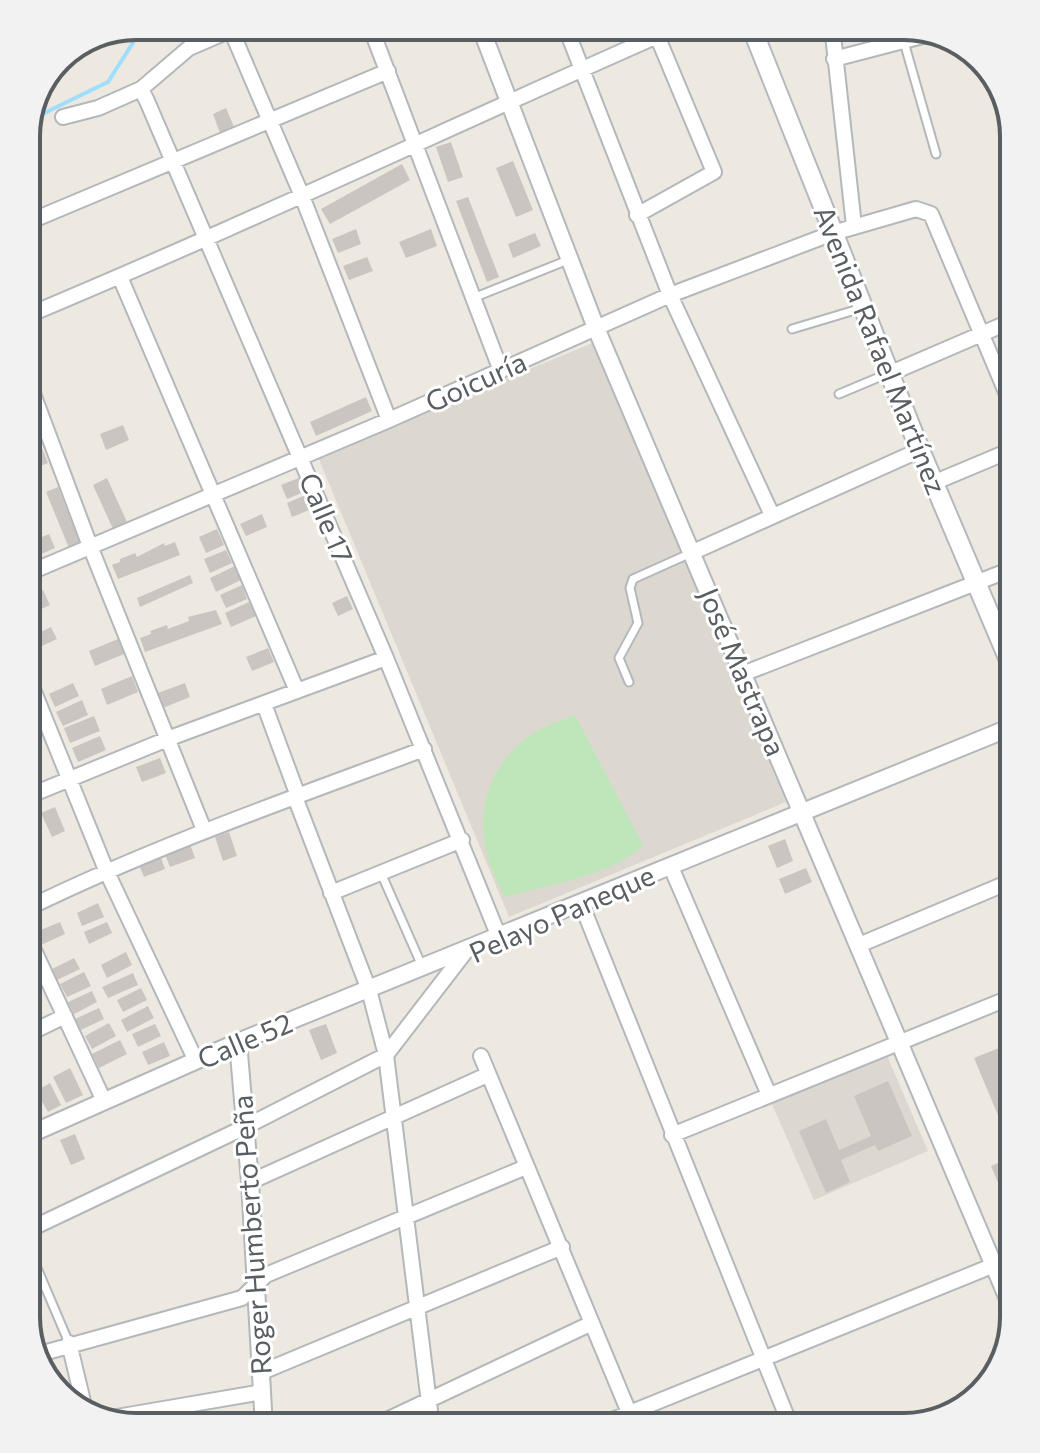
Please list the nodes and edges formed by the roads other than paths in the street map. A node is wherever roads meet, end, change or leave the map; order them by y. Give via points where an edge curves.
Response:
1 (208, 40) edge
2 (240, 40) edge
3 (376, 40) edge
4 (485, 40) edge
5 (570, 40) edge
6 (638, 40) edge
7 (659, 40) edge
8 (757, 40) edge
9 (833, 40) edge
10 (910, 40) edge
11 (904, 42) junction
12 (834, 59) junction
13 (580, 70) junction
14 (388, 71) junction
15 (144, 95) junction
16 (508, 100) junction
17 (63, 117) dead end
18 (269, 122) junction
19 (415, 142) junction
20 (936, 154) dead end
21 (176, 162) junction
22 (302, 196) junction
23 (637, 215) junction
24 (40, 217) edge
25 (854, 226) junction
26 (833, 233) junction
27 (209, 240) junction
28 (568, 260) junction
29 (120, 277) junction
30 (670, 295) junction
31 (473, 298) junction
32 (864, 308) junction
33 (40, 310) edge
34 (1000, 326) edge
35 (596, 328) junction
36 (792, 329) dead end
37 (982, 333) junction
38 (501, 371) junction
39 (891, 373) junction
40 (1000, 377) edge
41 (839, 394) dead end
42 (40, 412) edge
43 (389, 420) junction
44 (920, 450) junction
45 (1000, 455) edge
46 (301, 457) junction
47 (933, 483) junction
48 (212, 495) junction
49 (772, 515) junction
50 (90, 546) junction
51 (691, 553) junction
52 (40, 568) edge
53 (1000, 574) edge
54 (976, 584) junction
55 (1000, 640) edge
56 (386, 658) junction
57 (745, 673) junction
58 (629, 682) dead end
59 (297, 691) junction
60 (264, 704) junction
61 (40, 715) edge
62 (1000, 732) edge
63 (170, 738) junction
64 (424, 749) junction
65 (69, 778) junction
66 (40, 791) edge
67 (297, 796) junction
68 (802, 813) junction
69 (204, 830) junction
70 (462, 840) junction
71 (671, 867) junction
72 (106, 870) junction
73 (381, 873) junction
74 (1000, 886) edge
75 (331, 893) junction
76 (40, 902) edge
77 (581, 903) junction
78 (499, 937) junction
79 (859, 945) junction
80 (466, 951) junction
81 (40, 963) edge
82 (423, 968) junction
83 (369, 990) junction
84 (1000, 1002) edge
85 (65, 1016) junction
86 (40, 1028) edge
87 (238, 1042) junction
88 (899, 1042) junction
89 (386, 1055) junction
90 (481, 1056) dead end
91 (196, 1061) junction
92 (487, 1075) junction
93 (769, 1095) junction
94 (104, 1101) junction
95 (392, 1117) junction
96 (245, 1127) junction
97 (40, 1130) edge
98 (672, 1135) junction
99 (526, 1167) junction
100 (250, 1182) junction
101 (404, 1217) junction
102 (40, 1224) edge
103 (562, 1247) junction
104 (1000, 1262) edge
105 (993, 1265) junction
106 (40, 1275) edge
107 (1000, 1281) edge
108 (256, 1285) junction
109 (418, 1306) junction
110 (592, 1323) junction
111 (69, 1343) junction
112 (46, 1351) edge
113 (763, 1356) junction
114 (262, 1372) junction
115 (263, 1392) junction
116 (82, 1396) edge
117 (430, 1399) junction
118 (628, 1411) junction
119 (140, 1413) edge
120 (264, 1413) edge
121 (401, 1413) edge
122 (431, 1413) edge
123 (624, 1413) edge
124 (785, 1413) edge

1 - 15 street via 189,48
2 - 18 street
3 - 14 street
4 - 16 street, José Mastrapa
5 - 13 street
6 - 13 street
7 - 23 street via 713,166 712,176
8 - 26 main road, Avenida Rafael Martínez
9 - 12 street
10 - 11 street
11 - 12 street
11 - 20 lane
12 - 25 street
13 - 16 street
13 - 23 street
14 - 18 street
14 - 19 street
15 - 17 street
15 - 21 street, Calle 17
16 - 19 street
16 - 28 street, José Mastrapa
18 - 21 street
18 - 22 street
19 - 22 street
19 - 31 street
21 - 24 street
21 - 27 street, Calle 17
22 - 27 street
22 - 43 street
23 - 30 street
25 - 26 street, Goicuría
25 - 37 street, Goicuría via 916,209 931,214
26 - 30 street, Goicuría
26 - 32 main road, Avenida Rafael Martínez
27 - 29 street
27 - 46 street, Calle 17
28 - 31 lane
28 - 35 street, José Mastrapa
29 - 33 street
29 - 48 street
30 - 35 street, Goicuría
30 - 49 street
31 - 38 street
32 - 36 lane
32 - 39 main road, Avenida Rafael Martínez
34 - 37 street
35 - 38 street, Goicuría
35 - 51 street, José Mastrapa
37 - 39 street
37 - 40 street
38 - 43 street, Goicuría
39 - 41 lane
39 - 44 main road, Avenida Rafael Martínez
42 - 50 street
43 - 46 street, Goicuría
44 - 47 main road, Avenida Rafael Martínez
44 - 49 street
45 - 47 street
46 - 48 street, Goicuría
46 - 56 street, Calle 17
47 - 54 main road, Avenida Rafael Martínez
48 - 50 street, Goicuría
48 - 59 street
49 - 51 street
50 - 52 street, Goicuría
50 - 63 street
51 - 57 street, José Mastrapa
51 - 58 lane via 633,579 638,623 619,658
53 - 54 street
54 - 55 main road, Avenida Rafael Martínez
54 - 57 street
56 - 59 street
56 - 64 street, Calle 17
57 - 68 street, José Mastrapa
59 - 60 street
60 - 63 street
60 - 67 street
61 - 65 street
62 - 68 street, Pelayo Paneque
63 - 65 street
63 - 69 street
64 - 67 street
64 - 70 street, Calle 17
65 - 66 street
65 - 72 street
67 - 69 street
67 - 75 street
68 - 71 street, Pelayo Paneque
68 - 79 street, José Mastrapa
69 - 72 street
70 - 73 street
70 - 78 street, Calle 17
71 - 77 street, Pelayo Paneque
71 - 93 street
72 - 76 street
72 - 91 street
73 - 75 street
73 - 82 lane
74 - 79 street
75 - 83 street
77 - 78 street, Pelayo Paneque
77 - 98 street
78 - 80 street, Pelayo Paneque
79 - 88 street, José Mastrapa
80 - 82 street, Calle 52
80 - 89 street, Pelayo Paneque
81 - 85 street
82 - 83 street, Calle 52
83 - 87 street, Calle 52
83 - 89 street
84 - 88 street
85 - 86 street
85 - 94 street
87 - 91 street, Calle 52
87 - 96 street, Roger Humberto Peña
88 - 93 street
88 - 105 street, José Mastrapa
89 - 95 street
89 - 96 street, Pelayo Paneque
90 - 92 street
91 - 94 street, Calle 52
92 - 95 street
92 - 99 street
93 - 98 street
94 - 97 street, Calle 52
95 - 100 street
95 - 101 street
96 - 100 street, Roger Humberto Peña
96 - 102 street, Pelayo Paneque
98 - 113 street
99 - 101 street
99 - 103 street
100 - 108 street, Roger Humberto Peña
101 - 108 street via 266,1275
101 - 109 street
103 - 109 street
103 - 110 street
104 - 105 street
105 - 107 street, José Mastrapa
105 - 113 street
106 - 111 lane
108 - 111 street via 242,1298
108 - 114 street, Roger Humberto Peña
109 - 114 street
109 - 117 street
110 - 117 street
110 - 118 street
111 - 112 street
111 - 116 street
113 - 118 street
113 - 124 street
114 - 115 street, Roger Humberto Peña
115 - 119 street
115 - 120 street, Roger Humberto Peña
117 - 121 street
117 - 122 street
118 - 123 street

